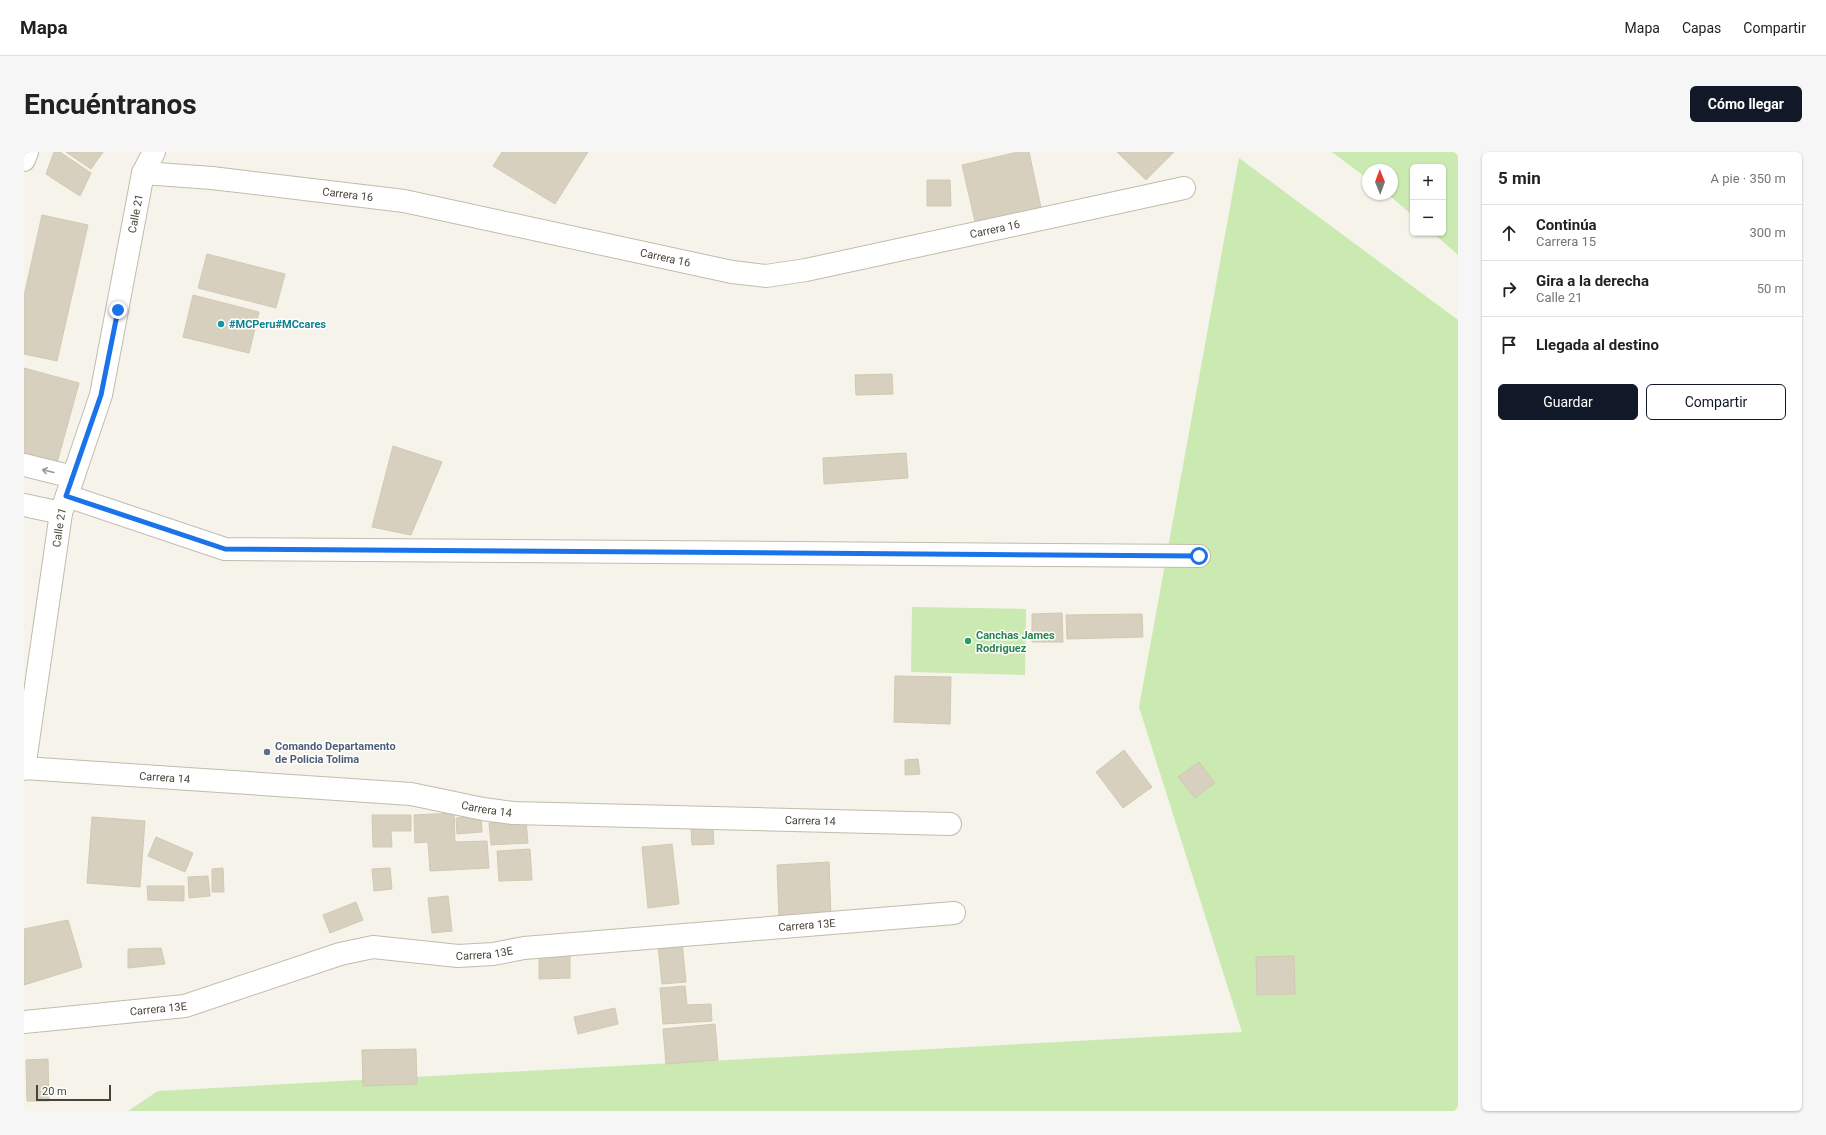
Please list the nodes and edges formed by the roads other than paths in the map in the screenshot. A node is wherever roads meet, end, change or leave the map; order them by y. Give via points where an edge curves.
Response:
1 (27, 152) edge
2 (154, 152) edge
3 (24, 160) edge
4 (143, 173) junction
5 (1184, 188) dead end
6 (24, 465) edge
7 (67, 495) junction
8 (24, 505) edge
9 (1199, 556) dead end
10 (24, 769) edge
11 (950, 824) dead end
12 (954, 913) dead end
13 (24, 1022) edge

1 - 3 street
2 - 4 street, Calle 21
4 - 5 street, Carrera 16 via 212,178 404,201 732,272 766,276 806,270
4 - 7 street, Calle 21 via 101,395
7 -> 6 street
7 - 8 street
7 - 9 street via 225,549
7 - 10 street, Calle 21
10 - 11 street, Carrera 14 via 411,794 513,813
12 - 13 street, Carrera 13E via 524,948 493,954 458,956 374,947 340,954 185,1006

